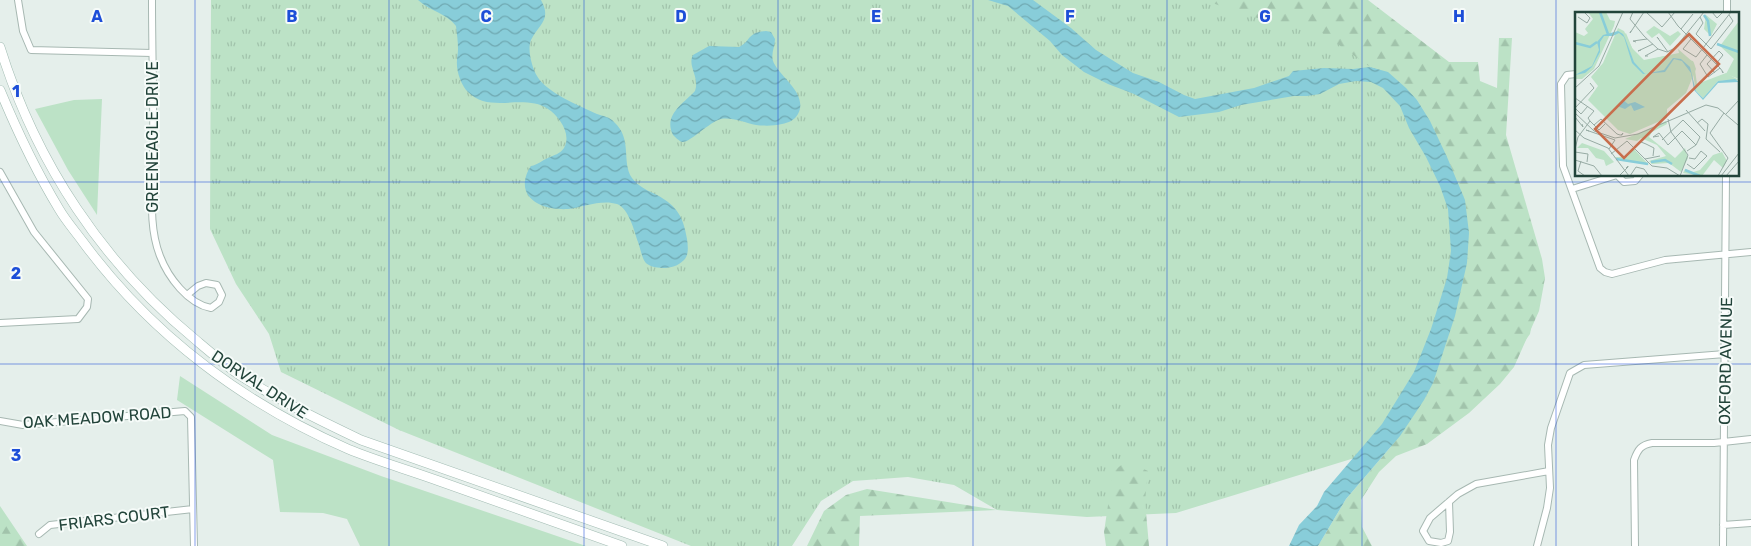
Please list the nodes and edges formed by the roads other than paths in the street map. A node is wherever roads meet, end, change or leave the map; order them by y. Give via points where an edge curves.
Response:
1 (18, 0) edge
2 (152, 0) edge
3 (0, 47) edge
4 (152, 53) junction
5 (1575, 74) edge
6 (0, 90) edge
7 (0, 172) edge
8 (1614, 176) edge
9 (1618, 176) edge
10 (1639, 176) edge
11 (1726, 176) edge
12 (1572, 189) junction
13 (1751, 252) edge
14 (1726, 255) junction
15 (187, 295) junction
16 (0, 323) edge
17 (1725, 354) junction
18 (0, 422) edge
19 (1751, 439) edge
20 (1724, 442) junction
21 (1550, 471) junction
22 (1449, 502) junction
23 (193, 508) junction
24 (1751, 524) edge
25 (1723, 525) junction
26 (39, 534) dead end
27 (194, 546) edge
28 (622, 546) edge
29 (663, 546) edge
30 (1537, 546) edge
31 (1635, 546) edge
32 (1723, 546) edge

1 - 4 street via 30,50
2 - 4 street, GREENEAGLE DRIVE
3 - 29 main road, DORVAL DRIVE via 28,123 81,216 124,272 152,301 174,323 231,368 282,401 362,440
4 - 15 street, GREENEAGLE DRIVE via 151,216 159,254 168,272
5 - 12 street via 1567,75 1561,84 1564,166
6 - 28 main road, DORVAL DRIVE via 14,126 60,210 105,272 138,308 195,359 272,410 350,449
7 - 16 street via 34,232 88,299 87,307 78,319
8 - 12 street
9 - 10 street via 1624,182 1635,181
11 - 14 street, OXFORD AVENUE
12 - 14 street via 1600,268 1605,272 1612,274 1665,260
13 - 14 street
14 - 17 street, OXFORD AVENUE
15 - 15 street, GREENEAGLE DRIVE via 201,306 211,308 222,295 217,286 206,283
17 - 20 street, OXFORD AVENUE
17 - 21 street via 1584,366 1570,373 1551,428 1548,445
18 - 23 street, OAK MEADOW ROAD via 23,425 185,411 191,417
19 - 20 street
20 - 25 street, OXFORD AVENUE
20 - 31 street via 1652,443 1638,449 1634,460
21 - 22 street via 1476,484
21 - 30 street via 1547,508
22 - 22 street via 1430,518 1423,531 1429,541 1448,541
23 - 26 street, FRIARS COURT via 50,525
23 - 27 street
24 - 25 street
25 - 32 street, OXFORD AVENUE

